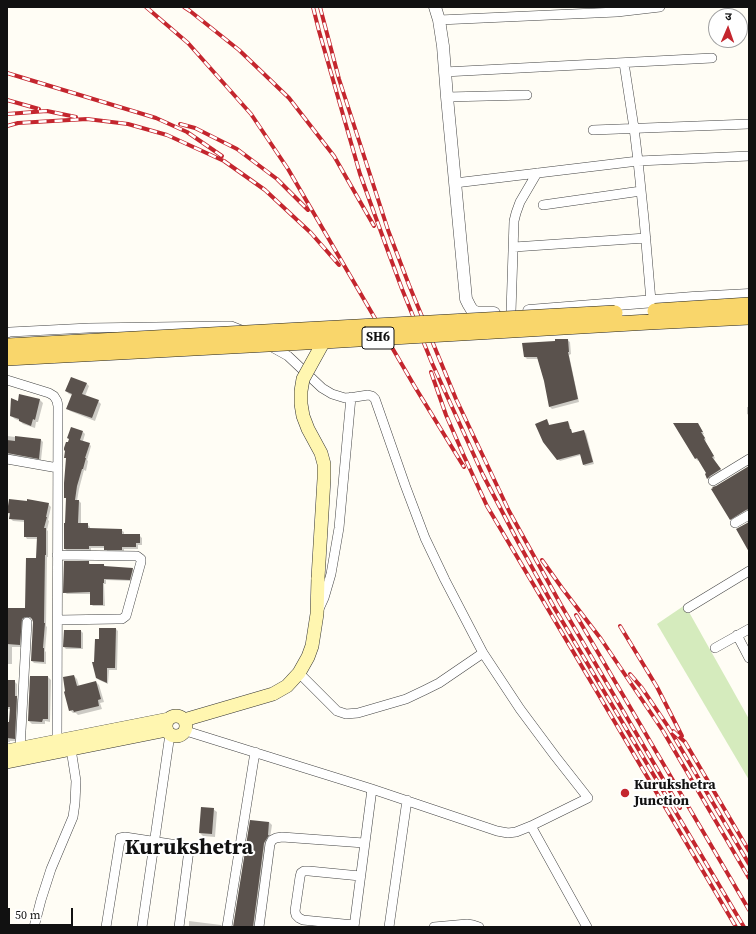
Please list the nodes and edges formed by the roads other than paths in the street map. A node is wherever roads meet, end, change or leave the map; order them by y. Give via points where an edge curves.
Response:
1 (435, 7) edge
2 (660, 7) edge
3 (617, 9) edge
4 (585, 10) edge
5 (536, 11) edge
6 (439, 20) junction
7 (712, 58) dead end
8 (624, 63) junction
9 (444, 72) junction
10 (527, 95) dead end
11 (447, 97) junction
12 (749, 124) edge
13 (634, 128) junction
14 (593, 130) dead end
15 (749, 156) edge
16 (638, 161) junction
17 (537, 173) junction
18 (455, 183) junction
19 (641, 191) junction
20 (543, 205) dead end
21 (646, 238) junction
22 (514, 247) junction
23 (749, 295) edge
24 (651, 301) junction
25 (749, 305) edge
26 (511, 312) junction
27 (749, 317) edge
28 (7, 333) edge
29 (324, 341) junction
30 (7, 346) edge
31 (7, 358) edge
32 (7, 380) edge
33 (351, 398) junction
34 (7, 459) edge
35 (749, 459) edge
36 (58, 468) junction
37 (713, 481) dead end
38 (749, 515) edge
39 (735, 523) dead end
40 (57, 555) junction
41 (749, 571) edge
42 (688, 608) dead end
43 (317, 614) junction
44 (58, 620) junction
45 (27, 622) dead end
46 (749, 629) edge
47 (737, 635) junction
48 (715, 648) dead end
49 (483, 653) junction
50 (749, 658) edge
51 (299, 673) junction
52 (185, 725) junction
53 (169, 728) junction
54 (57, 746) junction
55 (71, 749) junction
56 (13, 750) edge
57 (254, 752) junction
58 (7, 762) edge
59 (372, 789) junction
60 (407, 800) junction
61 (531, 826) junction
62 (155, 841) junction
63 (364, 843) junction
64 (360, 876) junction
65 (354, 926) edge
66 (34, 927) edge
67 (106, 927) edge
68 (142, 927) edge
69 (179, 927) edge
70 (227, 927) edge
71 (259, 927) edge
72 (389, 927) edge
73 (434, 927) edge
74 (478, 927) edge
75 (587, 927) edge

1 - 6 street
2 - 3 street
3 - 4 street
4 - 5 street
5 - 6 street
6 - 9 street
7 - 8 street
8 - 9 street
8 - 13 street
9 - 11 street
10 - 11 street
11 - 18 street
12 - 13 street
13 - 14 street
13 - 16 street
15 - 16 street
16 - 17 street
16 - 19 street
17 - 18 street
17 - 22 street via 516,213
18 - 26 street via 466,299 472,310 477,313
19 - 20 street
19 - 21 street
21 - 22 street
21 - 24 street
22 - 26 street
23 - 24 street
24 - 26 street
25 - 30 main road, SH6, bridge
27 - 29 main road, SH6, bridge
28 - 33 street via 89,328 231,326 288,356 322,388 332,394
29 - 31 main road, SH6, bridge
29 - 43 main road, bridge via 303,379 301,391 303,416 324,464
32 - 36 street via 49,393 57,401
33 - 43 street via 339,528 331,574
33 - 49 street via 368,395 375,400 425,538
34 - 36 street
35 - 37 street
36 - 40 street
38 - 39 street
40 - 44 street
40 - 44 street via 137,556 141,559 126,616 122,619
41 - 42 street
43 - 51 main road via 312,646
44 - 54 street
45 - 56 street
46 - 47 street
47 - 48 street
47 - 50 street
49 - 51 street via 425,690 406,699 358,713 346,714 336,711
49 - 61 street via 520,710 588,798
51 - 52 main road via 287,686 273,694
52 - 53 main road via 178,716 175,716
52 - 53 main road via 184,733 178,736 172,736
52 - 57 street
53 - 54 main road
53 - 55 main road
53 - 62 street
54 - 55 main road
54 - 56 main road
54 - 58 main road
55 - 66 street via 76,781 73,817 51,869
57 - 59 street
57 - 70 street
59 - 60 street
59 - 63 street
60 - 61 street via 497,831 516,832
60 - 72 street
61 - 75 street
62 - 67 street via 120,838
62 - 68 street
62 - 69 street via 184,846 189,850
63 - 64 street
63 - 71 street via 282,837 272,840
64 - 65 street
64 - 65 street via 304,871 300,877 295,911 303,920
73 - 74 street via 467,924

